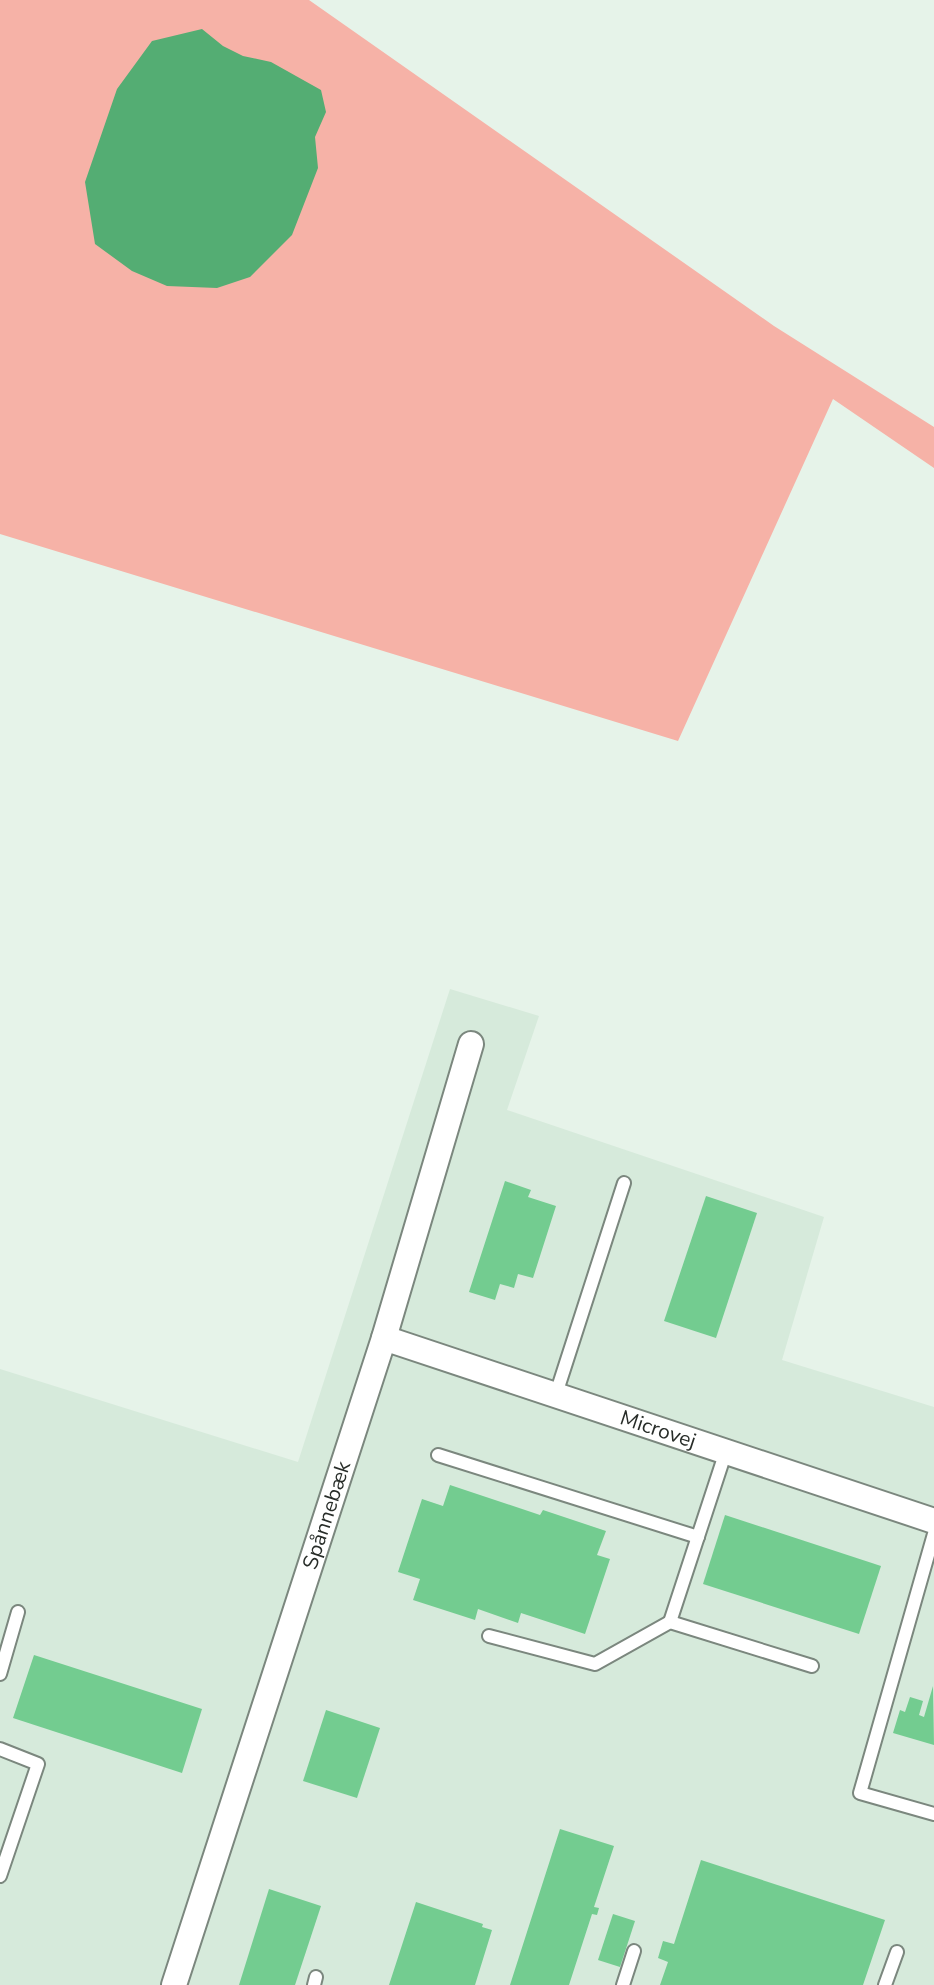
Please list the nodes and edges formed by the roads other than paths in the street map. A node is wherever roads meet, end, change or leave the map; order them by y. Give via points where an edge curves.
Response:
1 (471, 1044) dead end
2 (624, 1183) dead end
3 (384, 1338) junction
4 (556, 1394) junction
5 (726, 1451) junction
6 (439, 1455) dead end
7 (934, 1521) edge
8 (934, 1534) edge
9 (698, 1537) junction
10 (18, 1612) dead end
11 (670, 1622) junction
12 (489, 1636) dead end
13 (812, 1666) dead end
14 (0, 1674) edge
15 (0, 1749) edge
16 (934, 1814) edge
17 (0, 1876) edge
18 (634, 1951) dead end
19 (897, 1952) dead end
20 (174, 1985) edge
21 (623, 1985) edge
22 (885, 1985) edge

1 - 3 street, Spånnebæk
2 - 4 lane
3 - 4 street, Microvej
3 - 20 street, Spånnebæk
4 - 5 street, Microvej
5 - 7 street, Microvej
5 - 9 lane
6 - 9 lane
8 - 16 lane via 860,1793
9 - 11 lane
10 - 14 lane
11 - 12 lane via 595,1664
11 - 13 lane
15 - 17 lane via 38,1764
18 - 21 lane
19 - 22 lane

